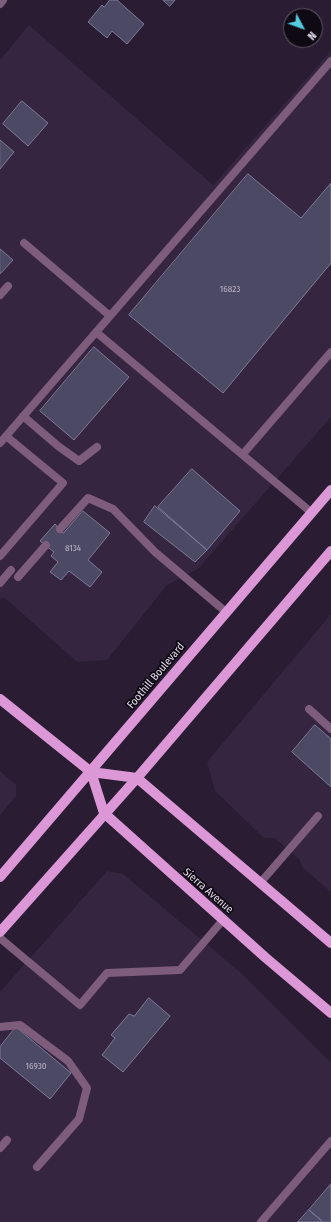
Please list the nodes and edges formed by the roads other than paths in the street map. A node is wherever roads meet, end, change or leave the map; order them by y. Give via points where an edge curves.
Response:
1 (3, 0) edge
2 (0, 4) edge
3 (331, 61) edge
4 (24, 243) dead end
5 (8, 286) dead end
6 (0, 295) edge
7 (110, 316) junction
8 (96, 332) junction
9 (331, 352) edge
10 (23, 416) junction
11 (6, 436) junction
12 (0, 443) edge
13 (97, 447) dead end
14 (243, 454) junction
15 (331, 490) edge
16 (312, 513) junction
17 (60, 529) dead end
18 (46, 545) dead end
19 (0, 556) edge
20 (329, 557) edge
21 (11, 570) dead end
22 (18, 577) dead end
23 (0, 583) edge
24 (226, 612) junction
25 (0, 699) edge
26 (308, 709) dead end
27 (331, 729) edge
28 (90, 772) junction
29 (137, 778) junction
30 (104, 813) junction
31 (318, 816) dead end
32 (0, 877) edge
33 (261, 882) junction
34 (223, 920) junction
35 (0, 932) edge
36 (0, 938) edge
37 (331, 943) edge
38 (331, 1013) edge
39 (0, 1027) edge
40 (7, 1140) dead end
41 (331, 1141) edge
42 (0, 1148) edge
43 (37, 1167) dead end
44 (261, 1222) edge

1 - 2 street
3 - 7 street
4 - 7 street
5 - 6 street
7 - 8 street
8 - 10 street
8 - 14 street
9 - 14 street
10 - 11 street
10 - 13 street via 79,461
11 - 12 street
11 - 19 street via 63,483
14 - 16 street
15 - 16 main road, Foothill Boulevard
16 - 24 main road, Foothill Boulevard
17 - 24 street via 88,498 113,509 155,552
18 - 22 street
20 - 29 main road
21 - 23 street
24 - 28 main road, Foothill Boulevard
25 - 28 main road
26 - 27 street
28 - 29 main road
28 - 30 main road, Sierra Avenue
28 - 32 main road, Foothill Boulevard
29 - 30 main road
29 - 33 main road
30 - 34 main road, Sierra Avenue
30 - 35 main road
31 - 33 street
33 - 37 main road
34 - 36 street via 180,970 108,973 80,1005
34 - 38 main road, Sierra Avenue
39 - 43 street via 20,1025 68,1061 87,1088 79,1119
40 - 42 street
41 - 44 street

